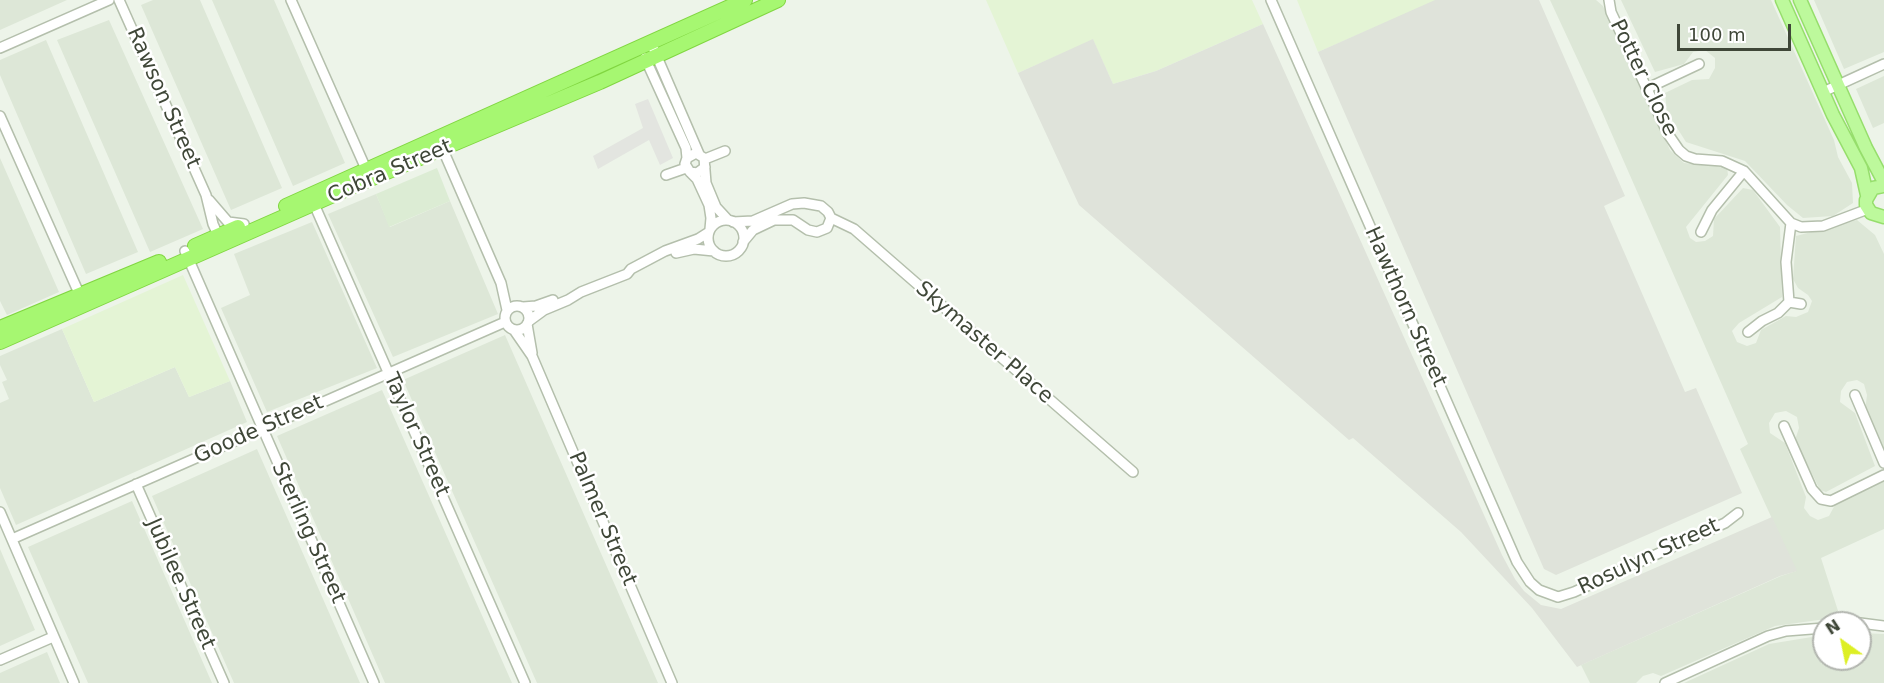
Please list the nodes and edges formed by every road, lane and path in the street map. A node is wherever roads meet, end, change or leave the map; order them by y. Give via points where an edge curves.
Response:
1 (108, 0) edge
2 (119, 0) edge
3 (291, 0) edge
4 (745, 0) edge
5 (778, 0) edge
6 (1271, 0) edge
7 (1609, 0) edge
8 (1782, 0) edge
9 (1800, 0) edge
10 (763, 3) edge
11 (0, 48) edge
12 (649, 52) junction
13 (1699, 64) dead end
14 (1884, 64) edge
15 (1838, 85) junction
16 (1648, 88) junction
17 (1823, 92) junction
18 (0, 116) edge
19 (443, 150) junction
20 (725, 151) dead end
21 (418, 153) junction
22 (703, 160) junction
23 (688, 166) junction
24 (366, 169) junction
25 (1744, 171) junction
26 (666, 175) dead end
27 (1884, 184) edge
28 (356, 185) junction
29 (206, 195) junction
30 (1867, 195) junction
31 (298, 201) junction
32 (314, 204) junction
33 (1868, 209) junction
34 (831, 218) junction
35 (1883, 219) edge
36 (731, 221) junction
37 (1791, 224) junction
38 (249, 227) junction
39 (710, 230) junction
40 (1701, 232) dead end
41 (218, 235) junction
42 (743, 242) junction
43 (714, 251) junction
44 (186, 255) junction
45 (653, 259) junction
46 (501, 283) junction
47 (581, 292) junction
48 (81, 300) junction
49 (1789, 302) junction
50 (1801, 304) dead end
51 (520, 306) junction
52 (507, 310) junction
53 (505, 321) junction
54 (528, 323) junction
55 (0, 328) edge
56 (514, 330) junction
57 (1748, 332) dead end
58 (0, 342) edge
59 (532, 356) junction
60 (389, 372) junction
61 (1855, 395) dead end
62 (1784, 426) dead end
63 (262, 429) junction
64 (1884, 463) edge
65 (1133, 472) dead end
66 (1884, 475) edge
67 (136, 484) junction
68 (1821, 500) junction
69 (1817, 510) dead end
70 (0, 512) edge
71 (1738, 513) dead end
72 (12, 538) junction
73 (1558, 597) joint
74 (1812, 629) edge
75 (53, 637) junction
76 (0, 660) edge
77 (74, 683) edge
78 (224, 683) edge
79 (374, 683) edge
80 (525, 683) edge
81 (672, 683) edge
82 (1665, 683) edge

1 - 11 street
2 - 29 street, Rawson Street
3 - 24 street
4 - 12 highway, Cobra Street
5 - 10 highway, Cobra Street
6 - 73 street, Hawthorn Street via 1517,562 1539,590
7 - 16 street, Potter Close via 1611,12
8 - 17 main road
9 - 15 main road
10 - 12 highway, Cobra Street
12 - 19 highway, Cobra Street
12 - 21 highway, Cobra Street
12 - 22 street
12 - 23 street via 686,148
13 - 16 street
14 - 15 street
15 - 17 street
15 - 27 main road
16 - 25 street, Potter Close via 1668,135 1679,150 1695,159 1722,161
17 - 30 main road via 1861,168
18 - 48 street
19 - 21 highway via 431,144
19 - 46 street
20 - 22 street
21 - 24 highway, Cobra Street
21 - 28 highway, Cobra Street
22 - 23 street via 700,172
22 - 23 street via 692,153
22 - 36 street via 706,183 718,211
23 - 26 street
23 - 39 street via 709,205
24 - 28 highway
24 - 31 highway, Cobra Street
25 - 37 street, Potter Close
25 - 40 street via 1712,210
27 - 30 main road
28 - 32 highway, Cobra Street
29 - 38 street, Rawson Street via 228,222
29 - 41 street, Rawson Street
30 - 33 main road
31 - 32 street
31 - 38 highway, Cobra Street
32 - 38 highway, Cobra Street
32 - 60 street, Taylor Street
33 - 35 main road
33 - 37 street via 1823,226
34 - 36 street, Skymaster Place via 821,206 804,203 792,204 753,221
34 - 42 street via 827,228 817,232 793,220 774,220 753,230
34 - 65 street, Skymaster Place via 854,230
36 - 39 street via 718,222
36 - 42 street via 741,230
37 - 49 street via 1786,262
38 - 41 highway, Cobra Street
38 - 44 highway, Cobra Street
39 - 43 street via 708,242
39 - 45 street
41 - 44 highway, Cobra Street
42 - 43 street via 734,254
43 - 45 street via 694,249
44 - 48 highway, Cobra Street
44 - 63 street, Sterling Street
45 - 47 street via 609,283
46 - 51 street
46 - 52 street
47 - 51 street via 536,306
47 - 54 street via 544,310
48 - 55 highway, Cobra Street
48 - 58 highway, Cobra Street
49 - 50 street
49 - 57 street
51 - 52 street
51 - 54 street via 529,315
52 - 53 street
53 - 56 street
53 - 60 street, Goode Street
54 - 56 street
54 - 59 street, Palmer Street
56 - 59 street, Palmer Street
59 - 81 street, Palmer Street
60 - 63 street, Goode Street
60 - 80 street, Taylor Street
61 - 64 street
62 - 68 street via 1812,489
63 - 67 street, Goode Street
63 - 79 street, Sterling Street
66 - 68 street via 1831,501
67 - 72 street, Goode Street
67 - 78 street, Jubilee Street
68 - 69 street
70 - 72 street
71 - 73 street, Rosulyn Street via 1725,523
72 - 75 street
74 - 82 street via 1768,636
75 - 76 street
75 - 77 street

